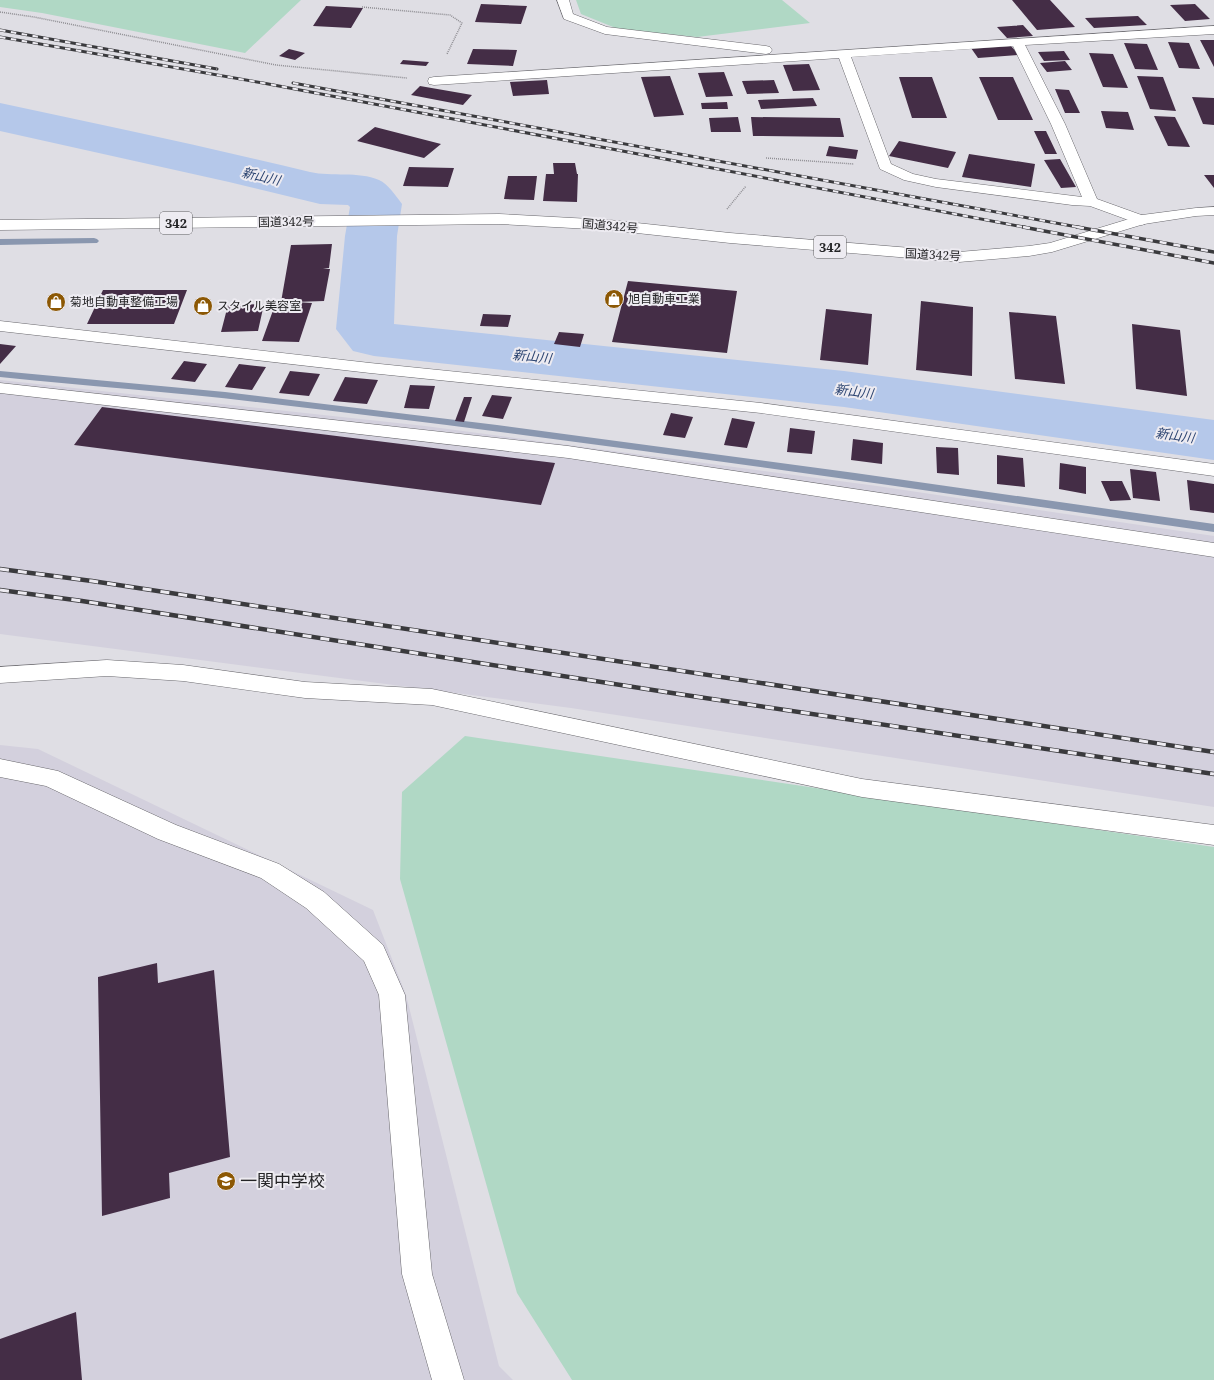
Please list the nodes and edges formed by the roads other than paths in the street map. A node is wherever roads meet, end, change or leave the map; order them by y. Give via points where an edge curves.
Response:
1 (563, 0) edge
2 (1214, 30) edge
3 (1017, 42) junction
4 (844, 55) junction
5 (821, 56) junction
6 (434, 81) road end
7 (1091, 202) junction
8 (1214, 211) edge
9 (1142, 220) junction
10 (0, 225) edge
11 (0, 326) edge
12 (0, 388) edge
13 (1214, 470) edge
14 (1214, 550) edge
15 (0, 675) edge
16 (0, 768) edge
17 (1214, 835) edge
18 (448, 1380) edge

1 - 5 main road via 568,16 605,30
2 - 3 main road
3 - 4 main road
3 - 7 main road via 1058,124
4 - 5 main road
4 - 7 main road via 885,166 909,177 936,183
5 - 6 main road
7 - 9 main road
8 - 9 main road, 国道342号 / 342
9 - 10 main road, 国道342号 / 342 via 1052,247 959,257 601,225 499,219
11 - 13 main road via 370,368 761,408
12 - 14 main road via 568,452
15 - 17 main road via 107,668 183,674 305,690 432,698 862,788
16 - 18 main road via 50,778 167,832 270,872 315,900 374,953 392,995 417,1274

